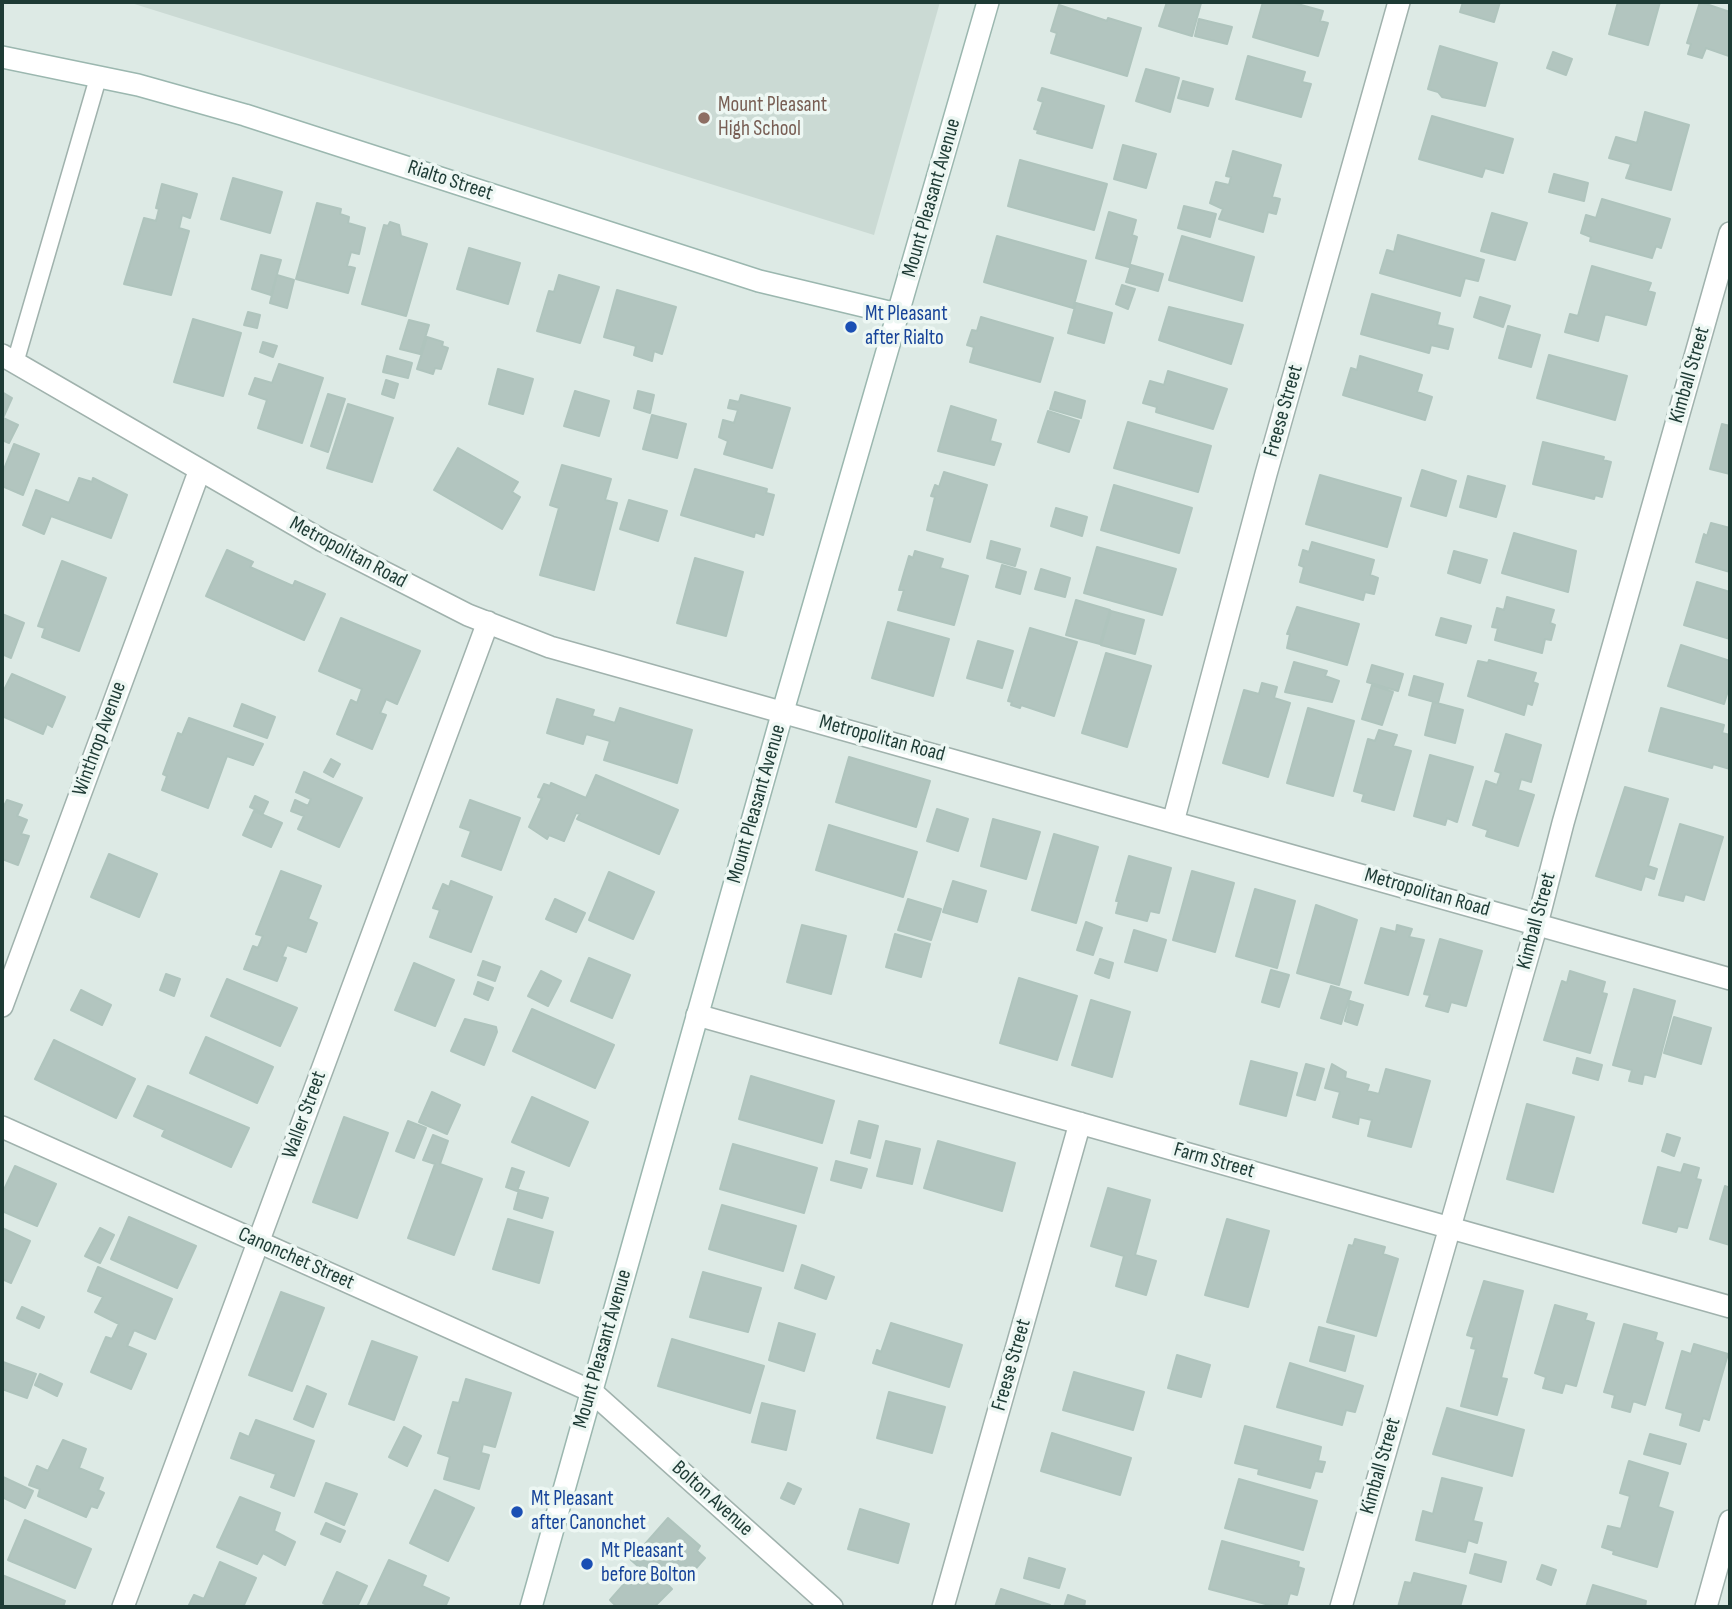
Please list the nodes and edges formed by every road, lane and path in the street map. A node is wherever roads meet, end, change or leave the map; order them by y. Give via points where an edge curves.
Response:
1 (988, 2) edge
2 (1399, 2) edge
3 (2, 57) edge
4 (98, 78) junction
5 (1730, 233) edge
6 (897, 314) junction
7 (8, 359) edge
8 (199, 472) junction
9 (488, 622) junction
10 (783, 711) junction
11 (1173, 822) junction
12 (1537, 924) junction
13 (1730, 979) edge
14 (2, 1006) edge
15 (697, 1014) junction
16 (1080, 1123) junction
17 (2, 1128) edge
18 (1449, 1227) junction
19 (258, 1242) junction
20 (1730, 1307) edge
21 (591, 1391) junction
22 (1730, 1521) edge
23 (123, 1607) edge
24 (531, 1607) edge
25 (832, 1607) edge
26 (943, 1607) edge
27 (1341, 1607) edge
28 (1706, 1607) edge

1 - 6 street, Mount Pleasant Avenue
2 - 11 street, Freese Street
3 - 4 street, Rialto Street
4 - 6 street, Rialto Street via 245,115 759,281
4 - 7 lane
5 - 12 street, Kimball Street
6 - 10 street, Mount Pleasant Avenue
7 - 8 street, Metropolitan Road
8 - 9 street, Metropolitan Road via 323,541
8 - 14 street, Winthrop Avenue
9 - 10 street, Metropolitan Road via 550,647
9 - 19 street, Waller Street
10 - 11 street, Metropolitan Road
10 - 15 street, Mount Pleasant Avenue
11 - 12 street, Metropolitan Road
12 - 13 street, Metropolitan Road
12 - 18 street, Kimball Street
15 - 16 street, Farm Street
15 - 21 street, Mount Pleasant Avenue
16 - 18 street, Farm Street
16 - 26 street, Freese Street
17 - 19 street, Canonchet Street
18 - 20 street, Farm Street
18 - 27 street, Kimball Street
19 - 21 street, Canonchet Street
19 - 23 street, Waller Street
21 - 24 street, Mount Pleasant Avenue
21 - 25 street, Bolton Avenue
22 - 28 street

